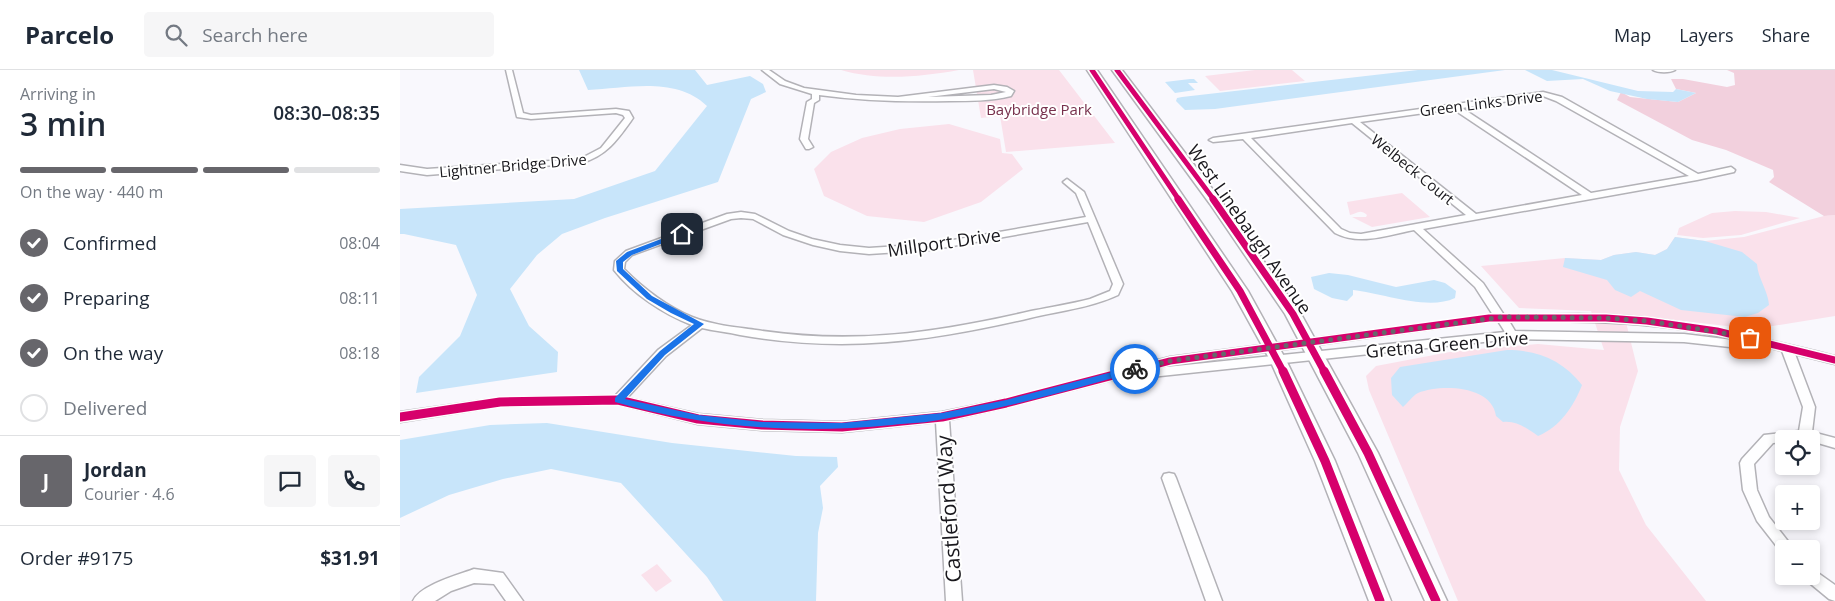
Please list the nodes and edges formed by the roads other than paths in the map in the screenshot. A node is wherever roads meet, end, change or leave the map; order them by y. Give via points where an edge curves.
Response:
1 (509, 70) edge
2 (765, 70) edge
3 (1092, 70) edge
4 (1118, 70) edge
5 (1656, 70) edge
6 (1672, 70) edge
7 (962, 90) junction
8 (816, 93) junction
9 (901, 98) junction
10 (962, 98) junction
11 (1454, 106) junction
12 (1353, 120) junction
13 (1245, 136) junction
14 (1214, 140) dead end
15 (809, 147) dead end
16 (400, 168) edge
17 (1731, 170) dead end
18 (1698, 176) junction
19 (1067, 182) dead end
20 (1589, 196) junction
21 (1474, 217) junction
22 (1090, 219) junction
23 (1417, 228) junction
24 (1502, 317) junction
25 (700, 324) junction
26 (1412, 328) junction
27 (1512, 335) junction
28 (1424, 344) junction
29 (1313, 349) junction
30 (1787, 349) junction
31 (1275, 354) junction
32 (1835, 360) edge
33 (618, 400) junction
34 (942, 416) junction
35 (400, 418) edge
36 (1806, 430) edge
37 (1775, 438) edge
38 (1820, 439) edge
39 (1835, 443) edge
40 (1169, 478) dead end
41 (1779, 540) edge
42 (1820, 582) edge
43 (1835, 594) edge
44 (421, 601) edge
45 (515, 601) edge
46 (954, 601) edge
47 (1214, 601) edge
48 (1380, 601) edge
49 (1436, 601) edge

1 - 16 street, Lightner Bridge Drive via 520,115 616,112 626,113 629,118 605,151 581,161 427,172
2 - 8 street via 776,80
3 - 31 main road via 1235,283
4 - 29 main road, West Linebaugh Avenue via 1256,260
5 - 6 street
7 - 9 street
7 - 10 street via 972,94
7 - 10 street via 998,87 1010,91 1000,96
8 - 9 street
8 - 15 street via 815,100 811,102 804,139
9 - 10 street
11 - 12 street, Green Links Drive
11 - 18 street, Green Links Drive via 1549,95
11 - 20 street
12 - 13 street, Green Links Drive
12 - 21 street, Welbeck Court
13 - 14 street, Green Links Drive
13 - 23 street via 1342,234 1361,237
17 - 18 street
18 - 20 street
19 - 22 street, Millport Drive via 1080,192
20 - 21 street
21 - 23 street
22 - 25 street, Millport Drive via 1118,284 1114,293 1098,301 975,329 877,342 782,339
22 - 25 street, Millport Drive via 920,249 879,251 812,242 784,232 758,216 746,214 730,216 650,245 629,253 620,261 620,270 650,298
23 - 24 street via 1479,285
24 - 26 street, Gretna Green Drive
24 - 27 street
24 - 30 street, Gretna Green Drive via 1647,321 1718,332
25 - 33 street via 662,353
26 - 28 street
26 - 29 street, Gretna Green Drive
27 - 28 street, Gretna Green Drive
27 - 30 street, Gretna Green Drive via 1684,338
28 - 29 street, Gretna Green Drive
29 - 31 street, Gretna Green Drive
29 - 31 street, Gretna Green Drive
29 - 49 main road, West Linebaugh Avenue via 1368,453
30 - 32 street, Gretna Green Drive
30 - 36 street via 1809,407
31 - 34 street, Gretna Green Drive via 1107,377
31 - 48 main road via 1325,461
33 - 34 street, Gretna Green Drive via 698,419 762,425 842,426
33 - 35 street, Gretna Green Drive via 500,402
34 - 46 street, Castleford Way
37 - 41 street via 1769,438 1747,463 1750,490 1764,521
38 - 39 street
40 - 47 street
42 - 43 street
44 - 45 street via 446,586 474,576 498,578

